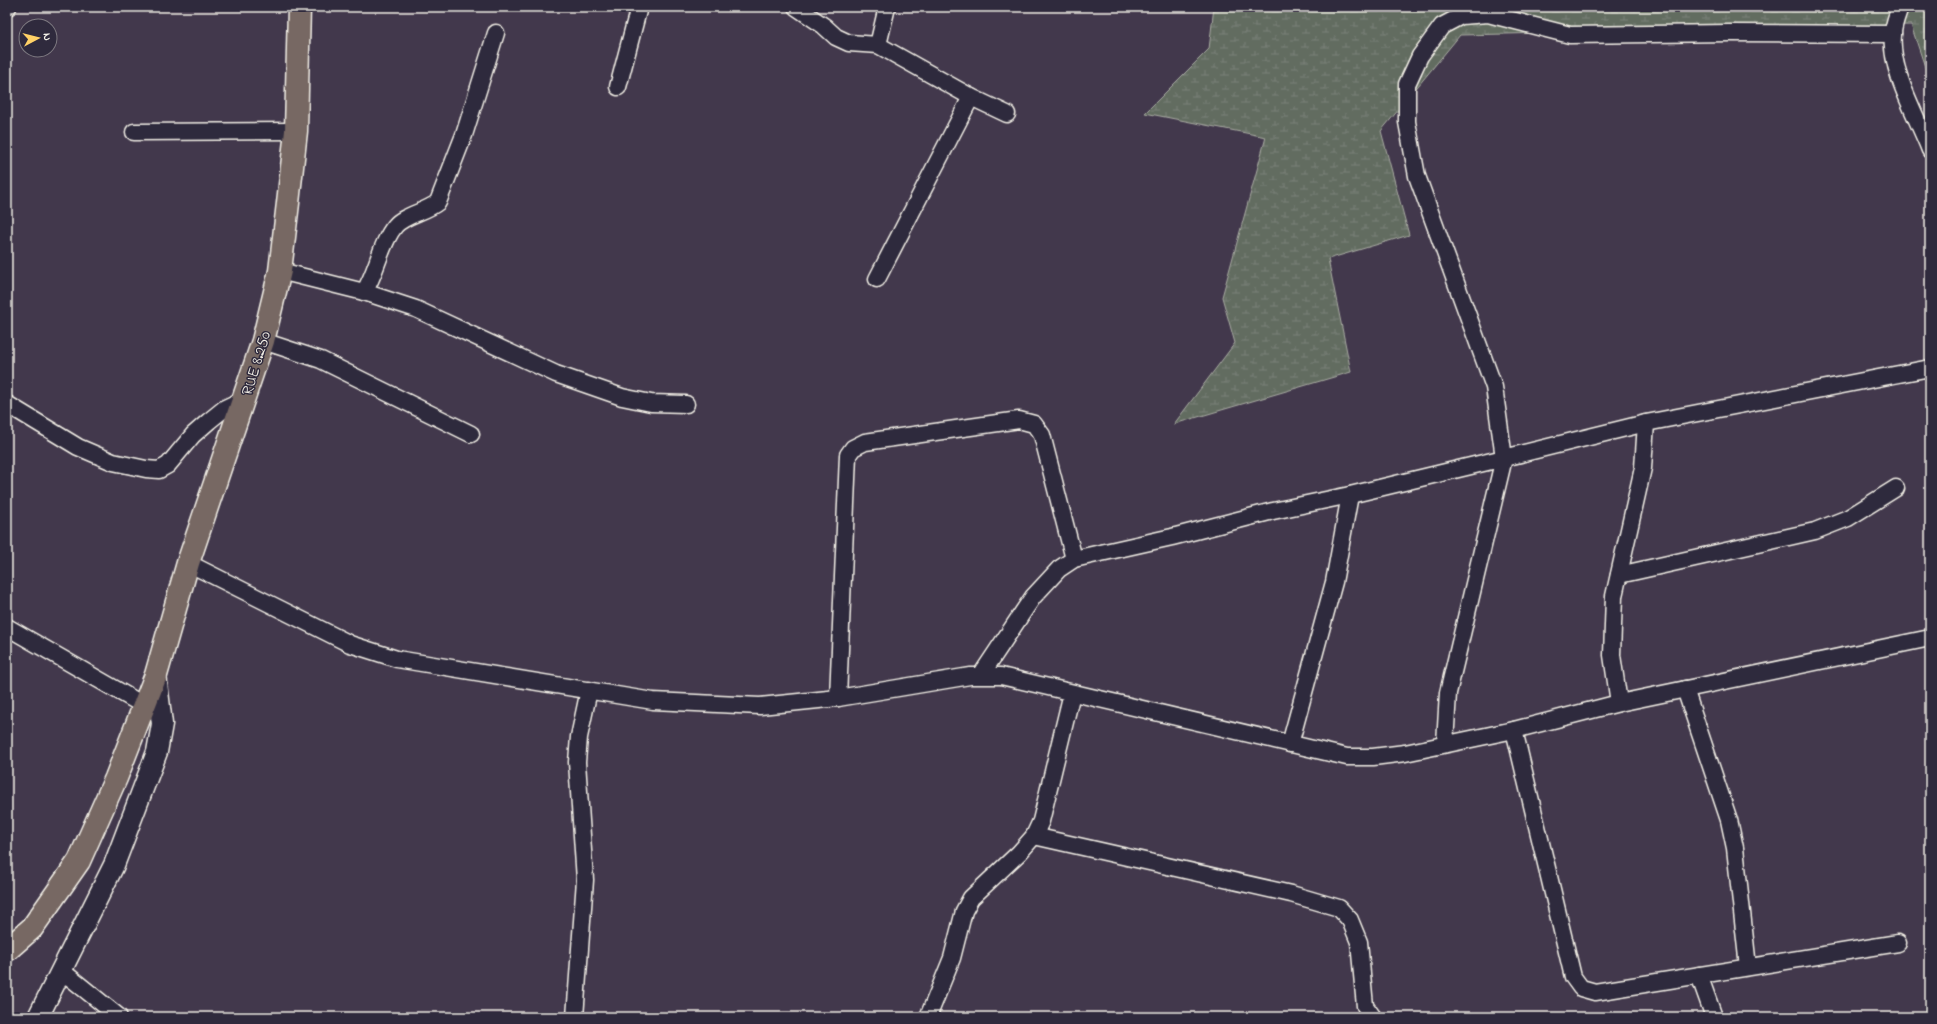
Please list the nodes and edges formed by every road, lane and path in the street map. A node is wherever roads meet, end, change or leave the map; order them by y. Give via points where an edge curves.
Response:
1 (299, 7) edge
2 (639, 7) edge
3 (796, 7) edge
4 (887, 7) edge
5 (1900, 7) edge
6 (496, 33) dead end
7 (1893, 34) junction
8 (878, 45) junction
9 (618, 87) dead end
10 (971, 97) junction
11 (1007, 114) dead end
12 (296, 131) junction
13 (134, 132) dead end
14 (1930, 150) edge
15 (280, 271) junction
16 (877, 279) dead end
17 (364, 292) junction
18 (262, 341) junction
19 (1930, 368) edge
20 (244, 399) junction
21 (7, 404) edge
22 (686, 404) dead end
23 (1646, 423) junction
24 (471, 434) dead end
25 (1504, 458) junction
26 (1896, 488) dead end
27 (1350, 495) junction
28 (1074, 559) junction
29 (188, 563) junction
30 (1619, 575) junction
31 (7, 627) edge
32 (1930, 638) edge
33 (156, 675) junction
34 (981, 675) junction
35 (1685, 689) junction
36 (589, 690) junction
37 (1072, 693) junction
38 (838, 698) junction
39 (1619, 703) junction
40 (143, 705) junction
41 (1514, 730) junction
42 (1290, 744) junction
43 (1445, 744) junction
44 (1034, 836) junction
45 (1898, 943) dead end
46 (7, 950) edge
47 (1748, 968) junction
48 (62, 971) junction
49 (1699, 975) junction
50 (38, 1017) edge
51 (119, 1017) edge
52 (575, 1017) edge
53 (928, 1017) edge
54 (1373, 1017) edge
55 (1714, 1017) edge

1 - 12 highway, RUE 8.250
2 - 9 street
3 - 8 street via 836,37 849,43
4 - 8 street
5 - 7 street
6 - 17 street via 464,135 438,202 396,225 382,249 372,279
7 - 14 street via 1896,66 1905,94
7 - 25 street via 1570,35 1488,14 1461,16 1442,26 1420,56 1407,84 1407,122 1417,176 1494,387
8 - 10 street
10 - 11 street
10 - 16 street
12 - 13 street
12 - 15 highway, RUE 8.250
15 - 17 street
15 - 18 highway, RUE 8.250
17 - 22 street via 416,309 556,374 651,403
18 - 20 highway, RUE 8.250
18 - 24 street via 321,360
19 - 23 street
20 - 21 street via 225,408 209,421 193,435 168,465 159,470 113,462 78,447
20 - 29 highway, RUE 8.250
23 - 25 street
23 - 30 street via 1643,468
25 - 27 street
25 - 43 street via 1448,693
26 - 30 street via 1848,518 1815,531
27 - 28 street via 1273,510 1172,537
27 - 42 street via 1334,582
28 - 34 street via 1059,569 1033,598
28 - 38 street via 1042,435 1034,424 1019,420 864,442 853,448 848,455
29 - 33 highway, RUE 8.250
29 - 36 street via 350,644 397,659
30 - 39 street via 1614,596 1612,655
31 - 40 street
32 - 35 street
33 - 40 highway, RUE 8.250
33 - 48 street via 162,724 157,752 114,865
34 - 37 street via 1001,676
34 - 38 street
35 - 39 street
35 - 47 street via 1729,820 1735,848
36 - 38 street via 653,701 707,705 760,706
36 - 52 street via 579,737 577,762 585,880
37 - 42 street
37 - 44 street via 1041,821
39 - 41 street
40 - 46 highway, RUE 8.250 via 116,778 78,861 32,928
41 - 43 street
41 - 49 street via 1572,977 1581,988 1595,992
42 - 43 street via 1347,756 1373,757
44 - 53 street via 971,898 964,911 952,958
44 - 54 street via 1291,894 1339,908 1350,920 1359,942 1366,1006
45 - 47 street
47 - 49 street
48 - 50 street
48 - 51 street
49 - 55 street

